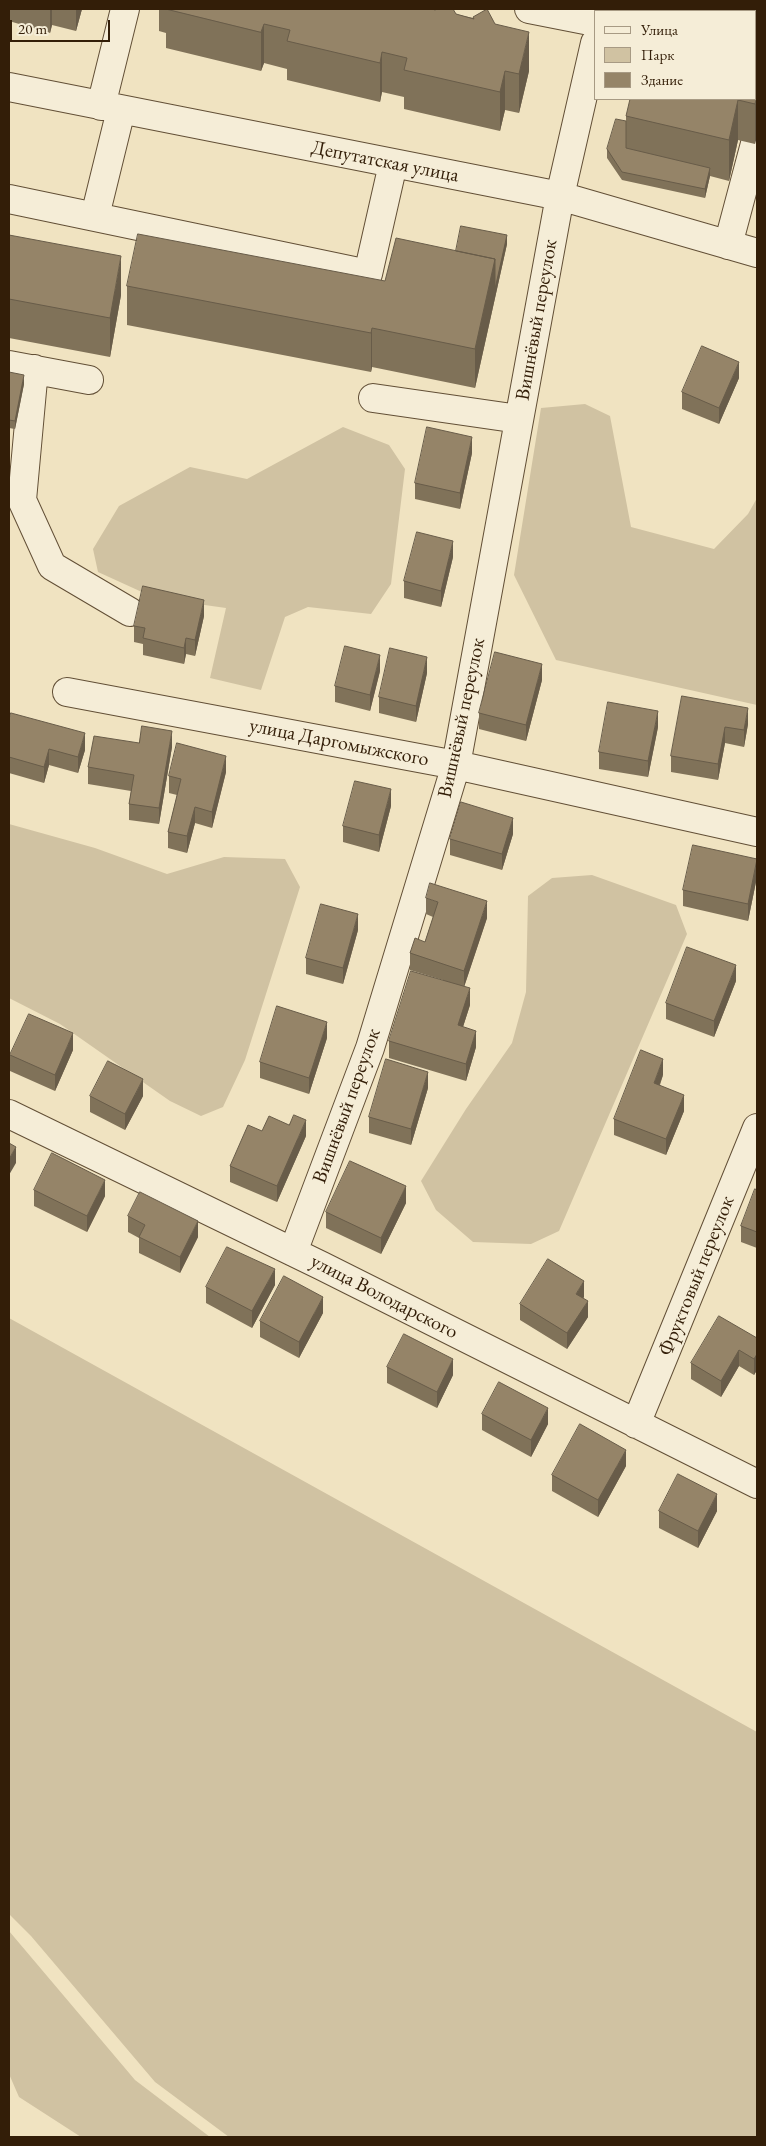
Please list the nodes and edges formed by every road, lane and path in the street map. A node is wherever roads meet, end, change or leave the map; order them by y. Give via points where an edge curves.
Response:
1 (125, 9) edge
2 (529, 9) edge
3 (594, 22) edge
4 (594, 47) edge
5 (9, 87) edge
6 (111, 108) junction
7 (757, 136) edge
8 (393, 164) junction
9 (560, 196) junction
10 (9, 199) edge
11 (95, 216) junction
12 (728, 245) junction
13 (757, 253) edge
14 (21, 367) edge
15 (89, 380) dead end
16 (373, 398) dead end
17 (519, 419) junction
18 (130, 612) dead end
19 (67, 692) dead end
20 (456, 765) junction
21 (757, 832) edge
22 (9, 1114) edge
23 (757, 1128) edge
24 (293, 1252) junction
25 (636, 1424) junction
26 (757, 1484) edge

1 - 6 street
2 - 3 street
4 - 9 street, Вишнёвый переулок
5 - 6 street, Депутатская улица
6 - 8 street, Депутатская улица
6 - 11 street
7 - 12 street
8 - 9 street, Депутатская улица
8 - 11 street via 368,274
9 - 12 street, Депутатская улица
9 - 17 street, Вишнёвый переулок
10 - 11 street
12 - 13 street, Депутатская улица
14 - 15 street
14 - 18 street via 22,500 52,566
16 - 17 street
17 - 20 street, Вишнёвый переулок
19 - 20 street, улица Даргомыжского
20 - 21 street, улица Даргомыжского
20 - 24 street, Вишнёвый переулок via 370,1048
22 - 24 street, улица Володарского
23 - 25 street, Фруктовый переулок
24 - 25 street, улица Володарского
25 - 26 street, улица Володарского

